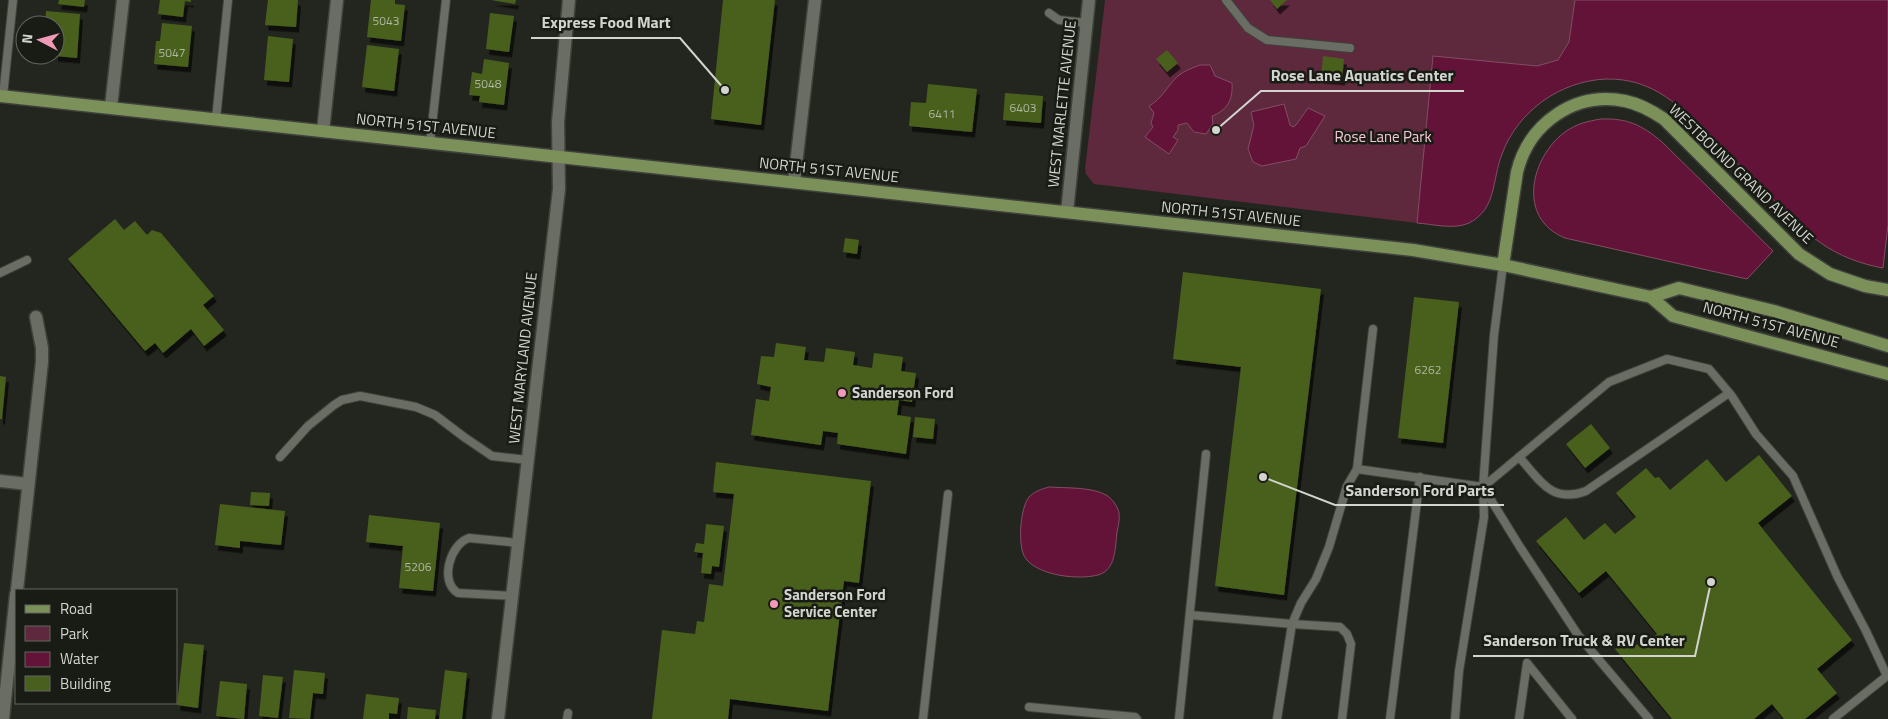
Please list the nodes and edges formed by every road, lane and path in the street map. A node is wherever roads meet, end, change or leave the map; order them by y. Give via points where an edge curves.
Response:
1 (13, 0) edge
2 (123, 0) edge
3 (228, 0) edge
4 (336, 0) edge
5 (446, 0) edge
6 (569, 0) edge
7 (815, 0) edge
8 (1089, 0) edge
9 (1226, 0) edge
10 (1049, 13) dead end
11 (1087, 23) junction
12 (1350, 48) dead end
13 (2, 96) edge
14 (111, 107) junction
15 (216, 119) junction
16 (323, 131) junction
17 (430, 143) junction
18 (558, 156) junction
19 (794, 182) junction
20 (1067, 212) junction
21 (27, 260) dead end
22 (1503, 266) junction
23 (0, 273) edge
24 (1888, 290) edge
25 (1651, 297) junction
26 (36, 317) dead end
27 (1373, 329) dead end
28 (1888, 346) edge
29 (1888, 374) edge
30 (1729, 393) junction
31 (1206, 454) dead end
32 (1519, 456) junction
33 (280, 457) dead end
34 (528, 460) junction
35 (1357, 469) junction
36 (1420, 477) junction
37 (0, 481) edge
38 (28, 484) junction
39 (1483, 487) junction
40 (948, 494) dead end
41 (519, 543) junction
42 (16, 589) edge
43 (513, 596) junction
44 (15, 601) edge
45 (1190, 615) junction
46 (1292, 624) junction
47 (1887, 677) edge
48 (1029, 707) dead end
49 (2, 719) edge
50 (498, 719) edge
51 (923, 719) edge
52 (1137, 719) edge
53 (1179, 719) edge
54 (1277, 719) edge
55 (1342, 719) edge
56 (1390, 719) edge
57 (1455, 719) edge
58 (1519, 719) edge
59 (1572, 719) edge
60 (1649, 719) edge
61 (1833, 719) edge

1 - 13 lane
2 - 14 street
3 - 15 lane
4 - 16 street
5 - 17 lane
6 - 18 street, WEST MARYLAND AVENUE
7 - 19 street
8 - 11 street, WEST MARLETTE AVENUE
9 - 12 lane via 1248,28 1267,40
10 - 11 lane via 1060,20
11 - 20 street, WEST MARLETTE AVENUE
13 - 14 main road, NORTH 51ST AVENUE
14 - 15 main road, NORTH 51ST AVENUE
15 - 16 main road, NORTH 51ST AVENUE
16 - 17 main road, NORTH 51ST AVENUE
17 - 18 main road, NORTH 51ST AVENUE
18 - 19 main road, NORTH 51ST AVENUE
18 - 34 street, WEST MARYLAND AVENUE via 559,189
19 - 20 main road, NORTH 51ST AVENUE
20 - 22 main road, NORTH 51ST AVENUE via 1413,250
21 - 23 lane
22 - 24 main road, WESTBOUND GRAND AVENUE via 1517,172 1531,139 1549,118 1569,107 1611,99 1637,104 1664,119 1799,254 1830,274
22 - 25 main road, NORTH 51ST AVENUE
22 - 39 lane via 1494,335
25 - 28 main road, NORTH 51ST AVENUE via 1679,288 1774,311
25 - 29 main road, NORTH 51ST AVENUE via 1674,316
26 - 38 street via 42,362
27 - 35 lane
30 - 32 lane via 1710,369 1667,359 1609,382
30 - 32 lane via 1586,491 1573,496 1557,494 1546,487
30 - 47 lane via 1756,434 1793,476
31 - 45 lane
32 - 39 lane
33 - 34 lane via 308,426 334,405 360,396 416,407 435,415 492,456
34 - 41 street, WEST MARYLAND AVENUE
35 - 36 lane
35 - 46 lane via 1339,507 1329,547 1316,579
36 - 39 lane
36 - 56 lane
37 - 38 street
38 - 42 street
39 - 57 lane via 1484,517 1459,671
39 - 60 lane via 1578,635
40 - 51 lane
41 - 43 street, WEST MARYLAND AVENUE
41 - 43 lane via 463,540 451,558 449,568 451,585 458,593
43 - 50 street, WEST MARYLAND AVENUE
44 - 49 street
45 - 46 lane
45 - 53 lane
46 - 54 lane
46 - 55 lane via 1340,627 1347,634 1351,644
47 - 61 lane
48 - 52 lane
58 - 59 lane via 1527,663

